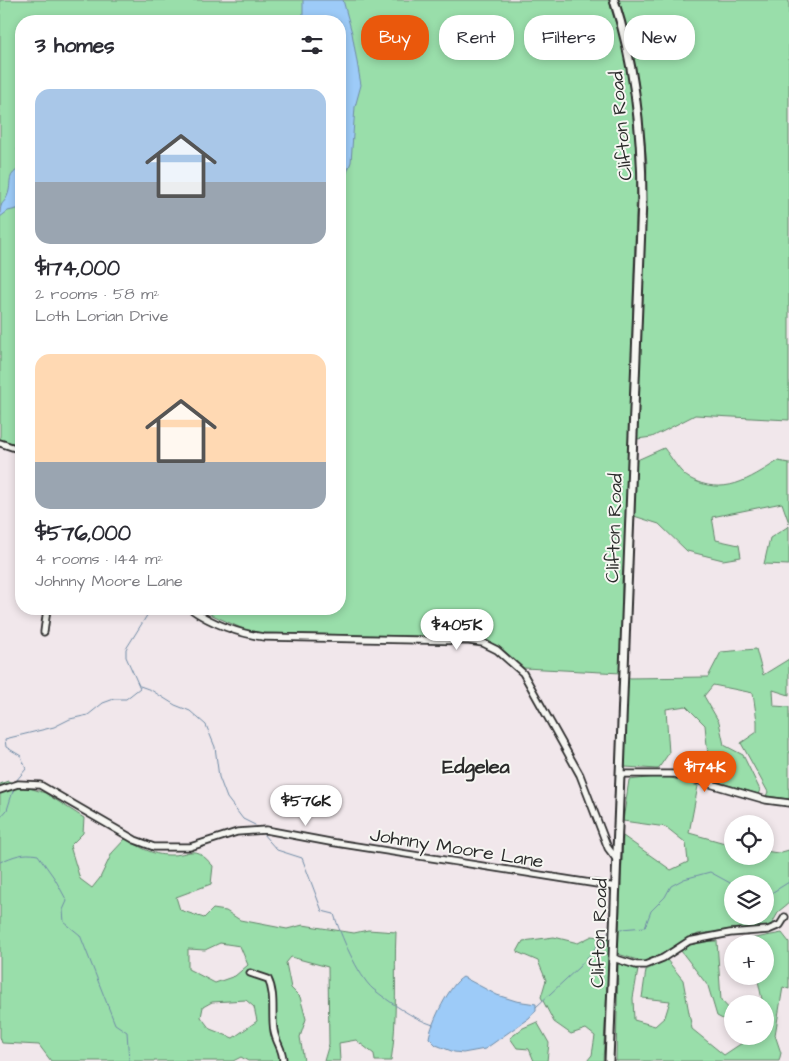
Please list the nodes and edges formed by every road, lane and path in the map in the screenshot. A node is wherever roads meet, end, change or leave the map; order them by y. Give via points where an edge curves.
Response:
1 (614, 0) edge
2 (0, 443) edge
3 (15, 448) edge
4 (46, 615) edge
5 (200, 615) edge
6 (44, 632) dead end
7 (620, 774) junction
8 (0, 790) edge
9 (789, 803) edge
10 (617, 860) junction
11 (616, 887) junction
12 (786, 917) dead end
13 (614, 958) junction
14 (250, 973) dead end
15 (283, 1061) edge
16 (609, 1061) edge

1 - 7 main road, Clifton Road via 635,89 642,169
2 - 3 street
4 - 6 street
5 - 10 street via 246,634 264,637 469,641 497,650 516,665 529,683 580,775 608,848
7 - 9 street via 675,774 766,800
7 - 10 main road, Clifton Road
8 - 11 street, Johnny Moore Lane via 12,785 40,785 135,840 154,847 190,847 237,832 266,830
10 - 11 main road, Clifton Road
11 - 13 main road, Clifton Road
12 - 13 street via 780,925 768,930 688,941 663,958 645,965
13 - 16 main road, Clifton Road
14 - 15 street via 268,980 271,986 273,1023 276,1039 283,1050

